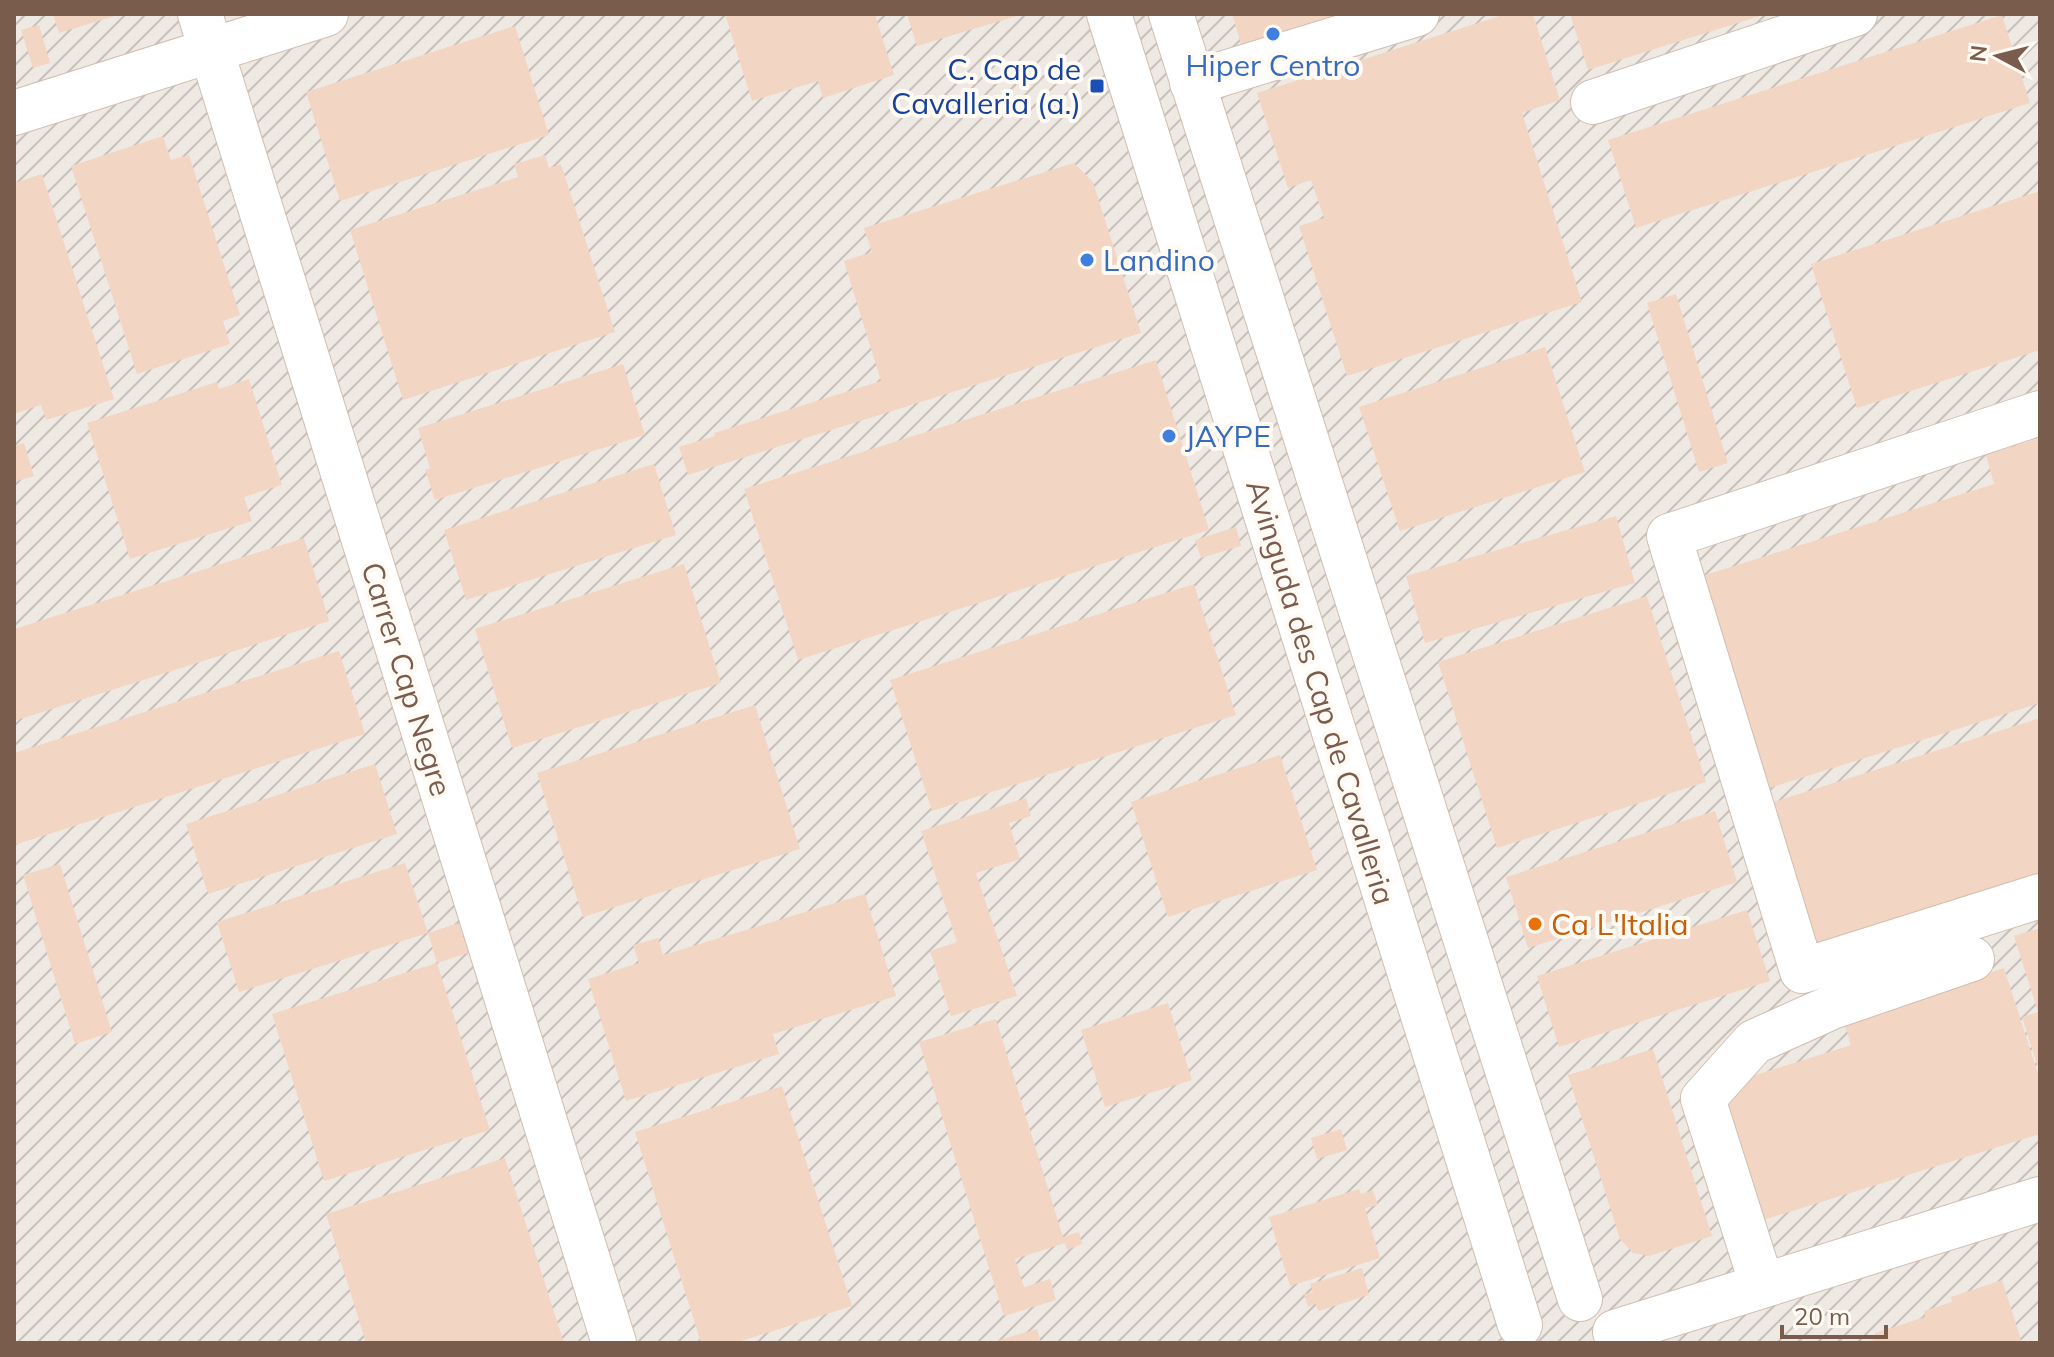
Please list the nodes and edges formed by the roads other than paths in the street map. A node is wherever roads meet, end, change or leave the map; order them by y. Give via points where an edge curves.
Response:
1 (326, 14) edge
2 (1109, 14) edge
3 (1171, 14) edge
4 (1417, 14) edge
5 (1855, 14) edge
6 (205, 32) edge
7 (1192, 83) junction
8 (1593, 102) dead end
9 (14, 113) edge
10 (2040, 413) edge
11 (2040, 896) edge
12 (1972, 959) dead end
13 (2040, 1199) edge
14 (1762, 1285) junction
15 (1580, 1299) junction
16 (1517, 1334) edge
17 (1616, 1337) edge
18 (614, 1343) edge

1 - 6 street
2 - 16 street, Avinguda des Cap de Cavalleria
3 - 7 street, Avinguda des Cap de Cavalleria
4 - 7 street
5 - 8 street
6 - 9 street
6 - 18 street, Carrer Cap Negre
7 - 15 street, Avinguda des Cap de Cavalleria
10 - 11 street via 1669,536 1802,971
12 - 14 street via 1832,1007 1754,1042 1703,1099
13 - 14 street
14 - 17 street
15 - 16 street via 1566,1297 1539,1305
15 - 17 street via 1607,1317

